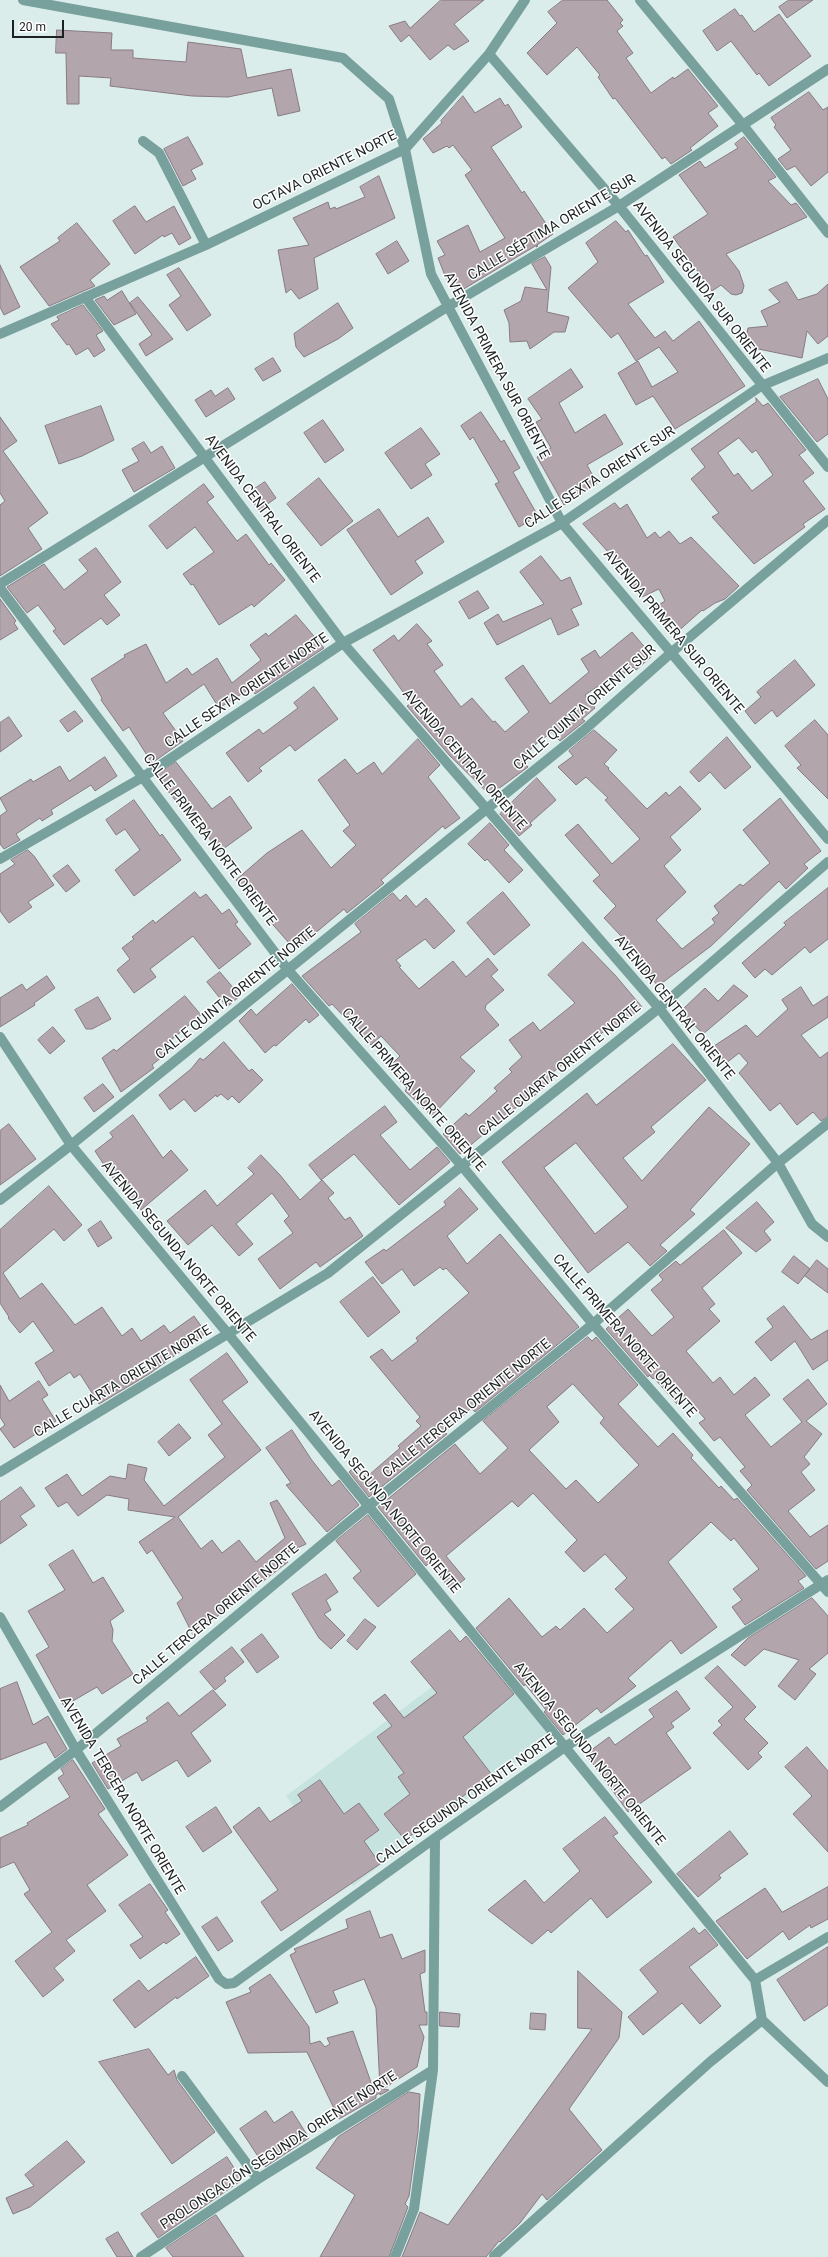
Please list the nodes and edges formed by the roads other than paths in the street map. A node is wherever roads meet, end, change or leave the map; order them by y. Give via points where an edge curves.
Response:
1 (23, 0) edge
2 (525, 0) edge
3 (640, 0) edge
4 (489, 54) junction
5 (828, 69) edge
6 (743, 125) junction
7 (143, 141) dead end
8 (405, 149) junction
9 (619, 206) junction
10 (828, 233) edge
11 (206, 245) junction
12 (85, 297) junction
13 (447, 307) junction
14 (0, 334) edge
15 (828, 358) edge
16 (761, 386) junction
17 (206, 457) junction
18 (828, 467) edge
19 (828, 520) edge
20 (562, 523) junction
21 (0, 584) edge
22 (0, 588) edge
23 (343, 643) junction
24 (672, 652) junction
25 (143, 776) junction
26 (488, 809) junction
27 (828, 839) edge
28 (0, 860) edge
29 (828, 862) edge
30 (288, 970) junction
31 (659, 1008) junction
32 (0, 1037) edge
33 (828, 1123) edge
34 (71, 1145) junction
35 (778, 1163) junction
36 (462, 1166) junction
37 (0, 1200) edge
38 (828, 1237) edge
39 (593, 1324) junction
40 (229, 1335) junction
41 (0, 1472) edge
42 (369, 1507) junction
43 (826, 1586) edge
44 (0, 1617) edge
45 (565, 1747) junction
46 (76, 1750) junction
47 (0, 1807) edge
48 (435, 1838) junction
49 (828, 1937) edge
50 (755, 1980) junction
51 (226, 1984) joint
52 (762, 2020) junction
53 (433, 2070) junction
54 (182, 2076) dead end
55 (828, 2082) edge
56 (258, 2179) junction
57 (494, 2256) edge
58 (141, 2257) edge
59 (395, 2257) edge

1 - 8 street, AVENIDA PRIMERA SUR ORIENTE via 343,58 389,99
2 - 4 street, OCTAVA ORIENTE NORTE
3 - 6 street
4 - 8 street, OCTAVA ORIENTE NORTE
4 - 9 street, AVENIDA SEGUNDA SUR ORIENTE
5 - 6 street, CALLE SÉPTIMA ORIENTE SUR
6 - 9 street, CALLE SÉPTIMA ORIENTE SUR
6 - 10 street
7 - 11 street via 159,153
8 - 11 street, OCTAVA ORIENTE NORTE
8 - 13 street, AVENIDA PRIMERA SUR ORIENTE via 431,274
9 - 13 street, CALLE SÉPTIMA ORIENTE SUR
9 - 16 street, AVENIDA SEGUNDA SUR ORIENTE
11 - 12 street, OCTAVA ORIENTE NORTE
12 - 14 street, OCTAVA ORIENTE NORTE
12 - 17 street, AVENIDA CENTRAL ORIENTE
13 - 17 street, CALLE SÉPTIMA ORIENTE SUR
13 - 20 street, AVENIDA PRIMERA SUR ORIENTE via 518,435
15 - 16 street, CALLE SEXTA ORIENTE SUR
16 - 18 street, AVENIDA SEGUNDA SUR ORIENTE
16 - 20 street, CALLE SEXTA ORIENTE SUR
17 - 21 street, CALLE SÉPTIMA ORIENTE SUR
17 - 23 street, AVENIDA CENTRAL ORIENTE
19 - 24 street, CALLE QUINTA ORIENTE SUR
20 - 23 street, CALLE SEXTA ORIENTE SUR
20 - 24 street, AVENIDA PRIMERA SUR ORIENTE
22 - 25 street, CALLE PRIMERA NORTE ORIENTE
23 - 25 street, CALLE SEXTA ORIENTE NORTE
23 - 26 street, AVENIDA CENTRAL ORIENTE
24 - 26 street, CALLE QUINTA ORIENTE SUR via 583,731
24 - 27 street, AVENIDA PRIMERA SUR ORIENTE
25 - 28 street, CALLE SEXTA ORIENTE NORTE
25 - 30 street, CALLE PRIMERA NORTE ORIENTE
26 - 30 street, CALLE QUINTA ORIENTE NORTE
26 - 31 street, AVENIDA CENTRAL ORIENTE
29 - 31 street, CALLE CUARTA ORIENTE NORTE
30 - 34 street, CALLE QUINTA ORIENTE NORTE
30 - 36 street, CALLE PRIMERA NORTE ORIENTE
31 - 35 street, AVENIDA CENTRAL ORIENTE
31 - 36 street, CALLE CUARTA ORIENTE NORTE
32 - 34 street, AVENIDA SEGUNDA NORTE ORIENTE
33 - 35 street, CALLE TERCERA ORIENTE NORTE
34 - 37 street, CALLE QUINTA ORIENTE NORTE
34 - 40 street, AVENIDA SEGUNDA NORTE ORIENTE
35 - 38 street, AVENIDA CENTRAL ORIENTE via 812,1224
35 - 39 street, CALLE TERCERA ORIENTE NORTE
36 - 39 street, CALLE PRIMERA NORTE ORIENTE
36 - 40 street, CALLE CUARTA ORIENTE NORTE via 328,1273
39 - 42 street, CALLE TERCERA ORIENTE NORTE
39 - 43 street, CALLE PRIMERA NORTE ORIENTE
40 - 41 street, CALLE CUARTA ORIENTE NORTE
40 - 42 street, AVENIDA SEGUNDA NORTE ORIENTE
42 - 45 street, AVENIDA SEGUNDA NORTE ORIENTE
42 - 46 street, CALLE TERCERA ORIENTE NORTE
43 - 45 street, CALLE SEGUNDA ORIENTE NORTE
44 - 46 street, AVENIDA TERCERA NORTE ORIENTE
45 - 48 street, CALLE SEGUNDA ORIENTE NORTE
45 - 50 street, AVENIDA SEGUNDA NORTE ORIENTE
46 - 47 street, CALLE TERCERA ORIENTE NORTE
46 - 51 street, AVENIDA TERCERA NORTE ORIENTE via 218,1979
48 - 51 street, CALLE SEGUNDA ORIENTE NORTE via 234,1983
48 - 53 street
49 - 50 street
50 - 52 street
52 - 55 street
52 - 57 street via 710,2062
53 - 56 street, PROLONGACIÓN SEGUNDA ORIENTE NORTE
53 - 59 street via 414,2209
54 - 56 street
56 - 58 street, PROLONGACIÓN SEGUNDA ORIENTE NORTE

